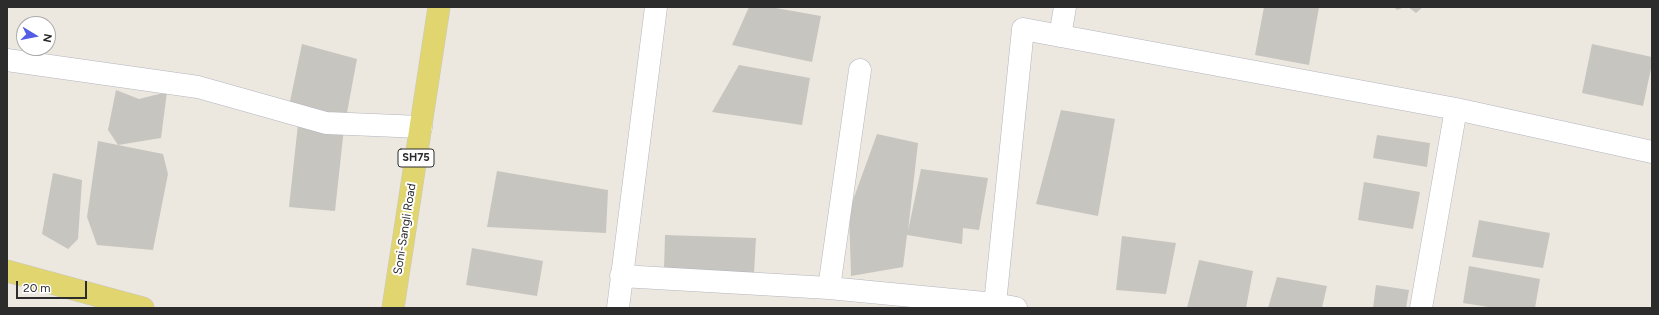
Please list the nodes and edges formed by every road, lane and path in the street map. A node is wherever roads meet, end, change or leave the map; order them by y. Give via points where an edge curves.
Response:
1 (439, 7) edge
2 (656, 7) edge
3 (1065, 7) edge
4 (1060, 36) junction
5 (7, 60) edge
6 (860, 70) dead end
7 (1456, 109) junction
8 (421, 127) junction
9 (1652, 152) edge
10 (7, 271) edge
11 (621, 276) junction
12 (829, 288) junction
13 (1006, 306) edge
14 (144, 308) edge
15 (393, 308) edge
16 (618, 308) edge
17 (1421, 308) edge

1 - 8 main road, Soni-Sangli Road / SH75
2 - 11 street
3 - 4 street
4 - 7 street
4 - 13 street via 1023,29
5 - 8 street via 198,87 326,123
6 - 12 street
7 - 9 street
7 - 17 street
8 - 15 main road, Soni-Sangli Road / SH75
10 - 14 main road
11 - 12 street
11 - 16 street
12 - 13 street

